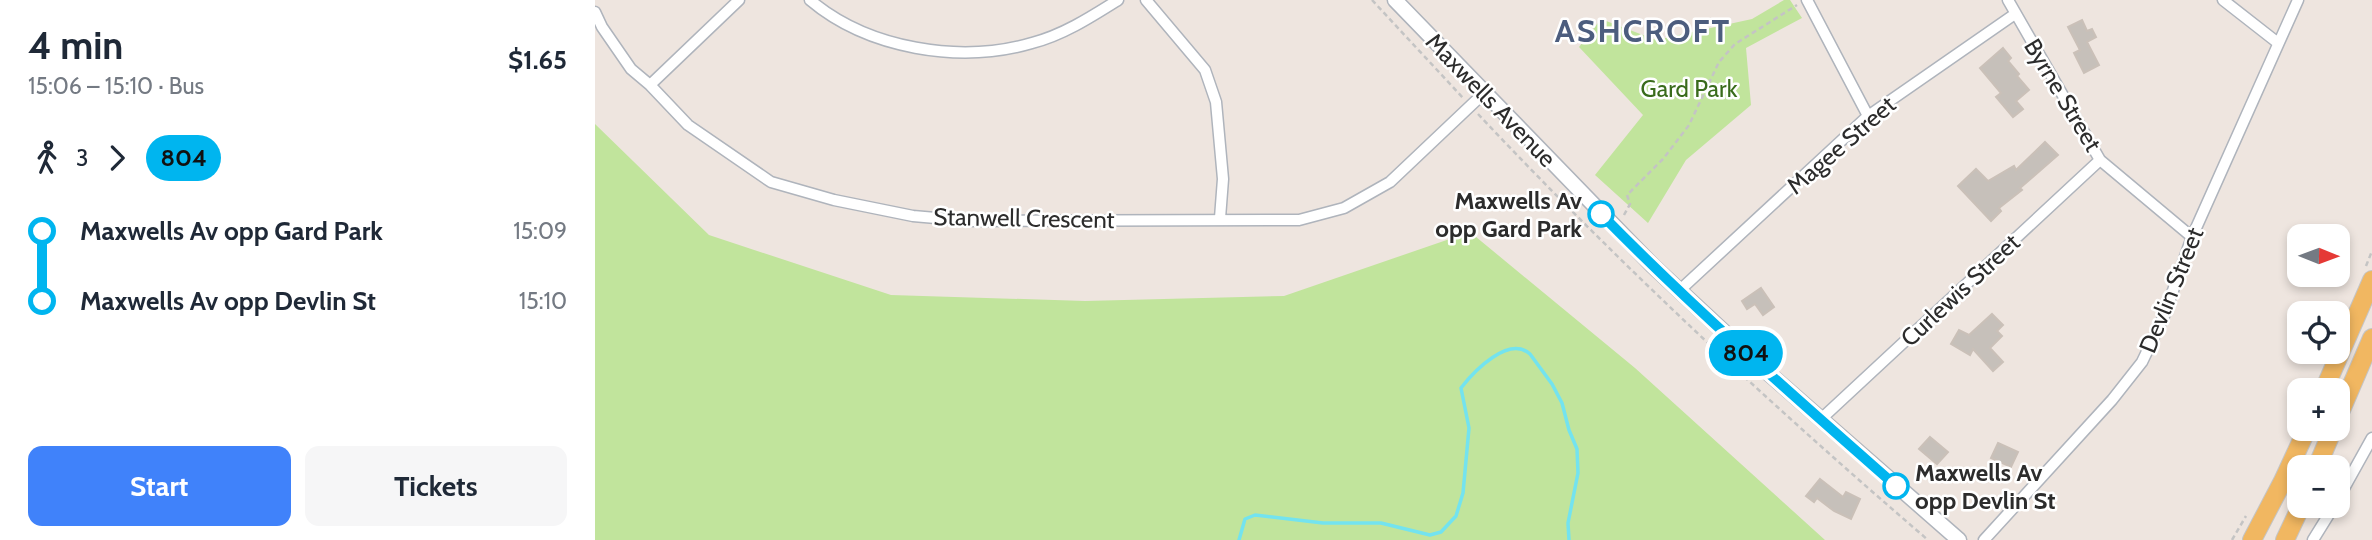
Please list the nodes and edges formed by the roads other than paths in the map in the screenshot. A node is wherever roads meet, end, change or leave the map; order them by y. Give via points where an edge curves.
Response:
1 (739, 0) edge
2 (810, 0) edge
3 (1118, 0) edge
4 (1146, 0) edge
5 (1395, 0) edge
6 (1806, 0) edge
7 (2008, 0) edge
8 (2223, 0) edge
9 (2298, 0) edge
10 (595, 12) edge
11 (2015, 14) junction
12 (2279, 43) junction
13 (650, 85) junction
14 (1484, 93) junction
15 (1868, 116) junction
16 (2101, 160) junction
17 (1220, 218) junction
18 (2192, 237) junction
19 (2372, 280) edge
20 (1680, 290) junction
21 (2372, 338) edge
22 (2329, 378) edge
23 (2350, 390) edge
24 (1820, 420) junction
25 (2372, 438) edge
26 (2301, 441) edge
27 (2350, 477) edge
28 (2295, 518) edge
29 (2327, 518) edge
30 (1959, 540) edge
31 (1983, 540) edge
32 (2252, 540) edge
33 (2285, 540) edge
34 (2313, 540) edge

1 - 13 street
2 - 3 street via 861,31 913,47 976,53 1033,43 1081,23
4 - 17 street via 1205,70 1216,102 1223,179
5 - 14 street, Maxwells Avenue
6 - 15 street
7 - 11 street, Byrne Street
8 - 12 street
9 - 12 street, Devlin Street
10 - 13 street, Stanwell Crescent via 631,69
11 - 15 street, Magee Street
11 - 16 street, Byrne Street
12 - 18 street, Devlin Street
13 - 17 street, Stanwell Crescent via 688,125 771,182 834,200 913,216 970,221
14 - 17 street, Stanwell Crescent via 1390,182 1344,208 1299,220
14 - 20 street, Maxwells Avenue
15 - 20 street, Magee Street
16 - 18 street, Byrne Street
16 - 24 street, Curlewis Street
18 - 31 street, Devlin Street via 2142,362
19 - 22 main road
20 - 24 street, Maxwells Avenue
21 - 23 main road
24 - 30 street, Maxwells Avenue
25 - 27 street
26 - 32 main road
28 - 33 main road
29 - 34 street

